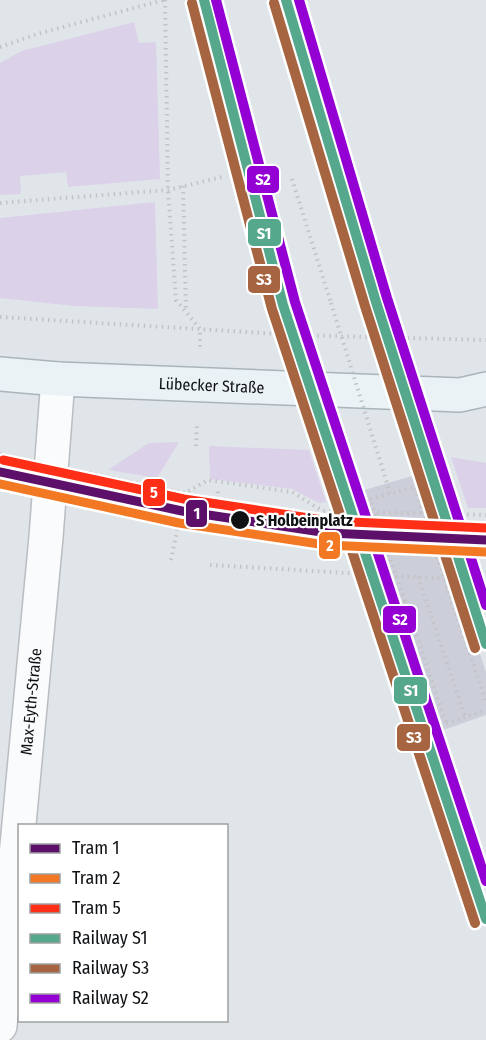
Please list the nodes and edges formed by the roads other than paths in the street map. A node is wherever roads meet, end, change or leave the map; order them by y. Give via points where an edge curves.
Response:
1 (0, 374) edge
2 (58, 379) junction
3 (477, 396) edge
4 (13, 751) edge
5 (7, 886) edge
6 (0, 1026) edge

1 - 2 main road, Lübecker Straße
2 - 3 main road, Lübecker Straße
2 - 4 street, Max-Eyth-Straße via 52,465
4 - 5 street, Max-Eyth-Straße
5 - 6 street, Max-Eyth-Straße

